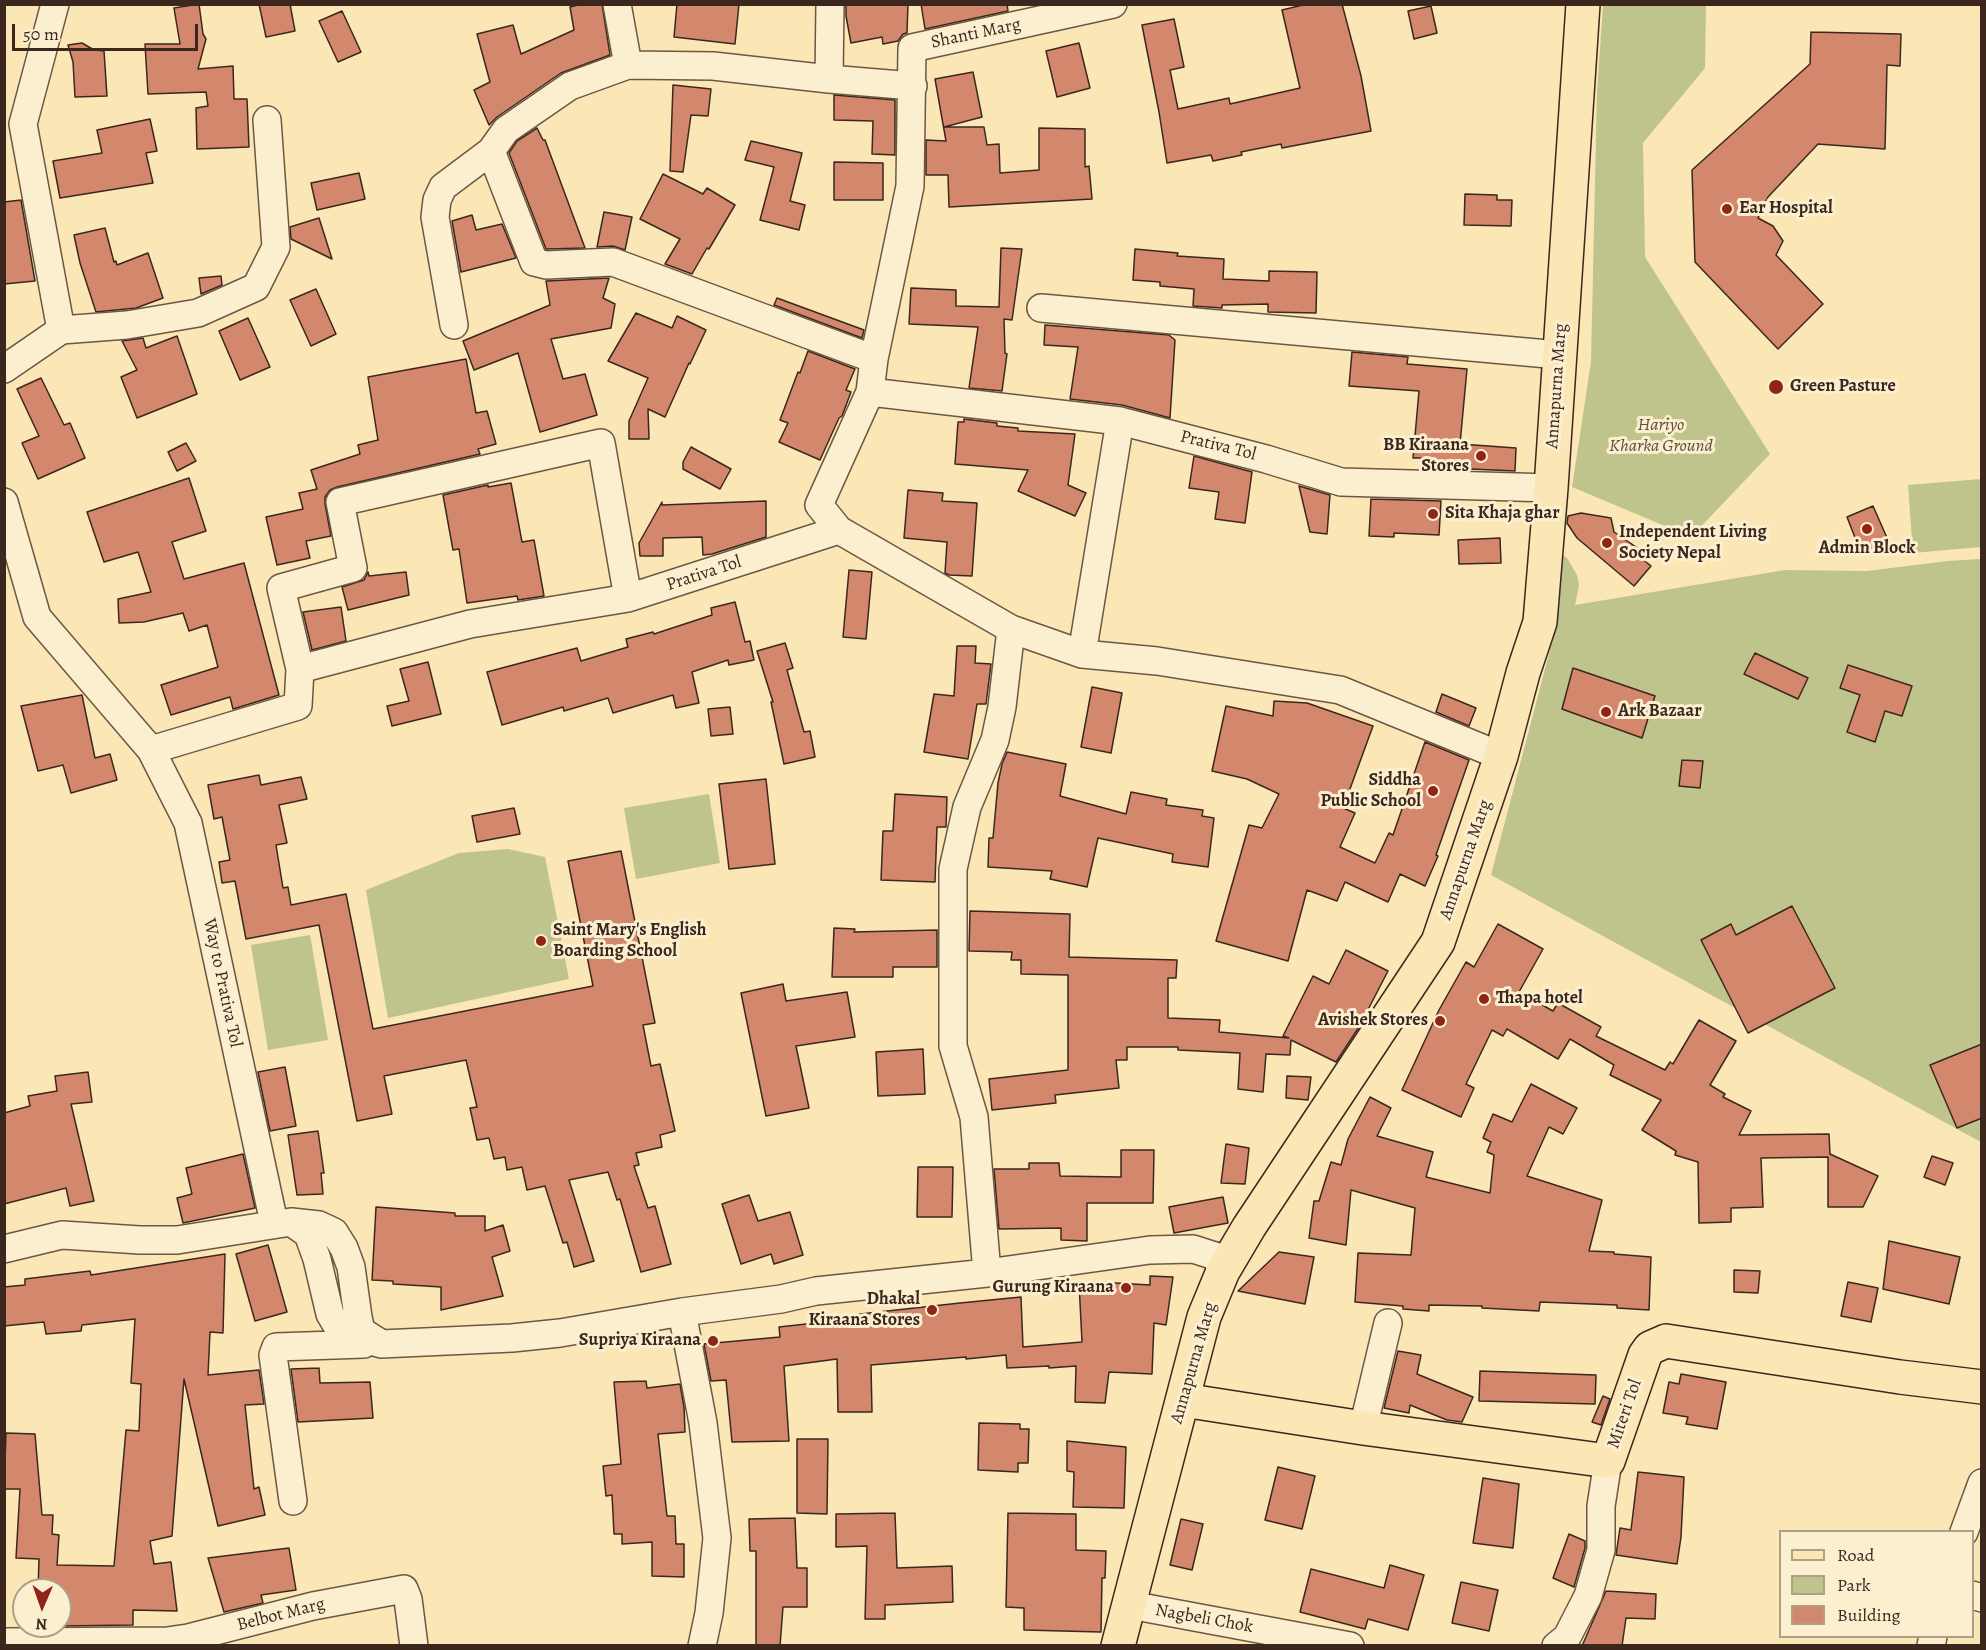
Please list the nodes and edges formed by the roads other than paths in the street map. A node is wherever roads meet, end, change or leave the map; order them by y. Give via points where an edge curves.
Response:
1 (54, 4) edge
2 (617, 4) edge
3 (830, 4) edge
4 (1113, 4) edge
5 (1583, 4) edge
6 (628, 65) junction
7 (829, 79) junction
8 (912, 86) junction
9 (267, 120) dead end
10 (490, 151) junction
11 (1041, 308) dead end
12 (454, 325) dead end
13 (61, 330) junction
14 (1559, 355) junction
15 (874, 359) junction
16 (4, 369) edge
17 (870, 392) junction
18 (1120, 420) junction
19 (1551, 488) junction
20 (4, 502) edge
21 (839, 530) junction
22 (628, 598) junction
23 (1011, 629) junction
24 (1082, 654) junction
25 (300, 669) junction
26 (151, 750) junction
27 (1501, 756) junction
28 (283, 1222) junction
29 (4, 1249) edge
30 (1223, 1271) junction
31 (987, 1273) junction
32 (682, 1312) junction
33 (1388, 1323) dead end
34 (381, 1344) junction
35 (1982, 1387) edge
36 (1183, 1400) junction
37 (1363, 1428) junction
38 (1608, 1461) junction
39 (1982, 1483) edge
40 (293, 1501) dead end
41 (1965, 1530) edge
42 (1130, 1605) junction
43 (4, 1642) edge
44 (414, 1646) edge
45 (702, 1646) edge
46 (1118, 1646) edge
47 (1350, 1646) edge
48 (1556, 1646) edge

1 - 13 street via 23,124
2 - 6 street
3 - 7 street
4 - 8 street, Shanti Marg via 912,48
5 - 14 main road, Annapurna Marg
6 - 7 street via 713,66
6 - 10 street via 570,86 506,129
7 - 8 street
8 - 15 street via 910,186
9 - 13 street via 276,247 256,287 198,313
10 - 12 street via 443,187 437,200 435,217
10 - 15 street via 534,262 613,262
11 - 14 street
13 - 16 street
14 - 19 main road, Annapurna Marg
15 - 17 street
17 - 18 street, Prativa Tol
17 - 21 street via 819,506
18 - 19 street, Prativa Tol via 1341,482
18 - 24 street
19 - 27 main road, Annapurna Marg via 1540,622
20 - 26 street, Way to Prativa Tol via 37,617
21 - 22 street, Prativa Tol
21 - 23 street
22 - 25 street, Prativa Tol via 470,624
22 - 25 street via 601,443 340,502 353,568 281,588
23 - 24 street
23 - 31 street via 995,740 967,807 953,869 953,1046 974,1117
24 - 27 street via 1157,661 1340,690
25 - 26 street via 298,706
26 - 28 street, Way to Prativa Tol via 188,823
27 - 30 main road, Annapurna Marg via 1438,942
28 - 29 street via 177,1240 62,1235
28 - 34 street via 308,1234 330,1314 340,1331
30 - 31 street via 1215,1256 1193,1249 1150,1250
30 - 36 main road, Annapurna Marg via 1204,1317
31 - 32 street
32 - 34 street via 560,1333
32 - 45 street via 703,1422 717,1538
33 - 37 street
34 - 40 street via 276,1347 273,1355
35 - 38 main road, Miteri Tol via 1666,1341 1650,1348 1645,1355
36 - 37 main road, Miteri Tol
36 - 42 main road, Annapurna Marg
37 - 38 main road, Miteri Tol
38 - 48 street via 1600,1506 1601,1550 1588,1596 1567,1638
39 - 41 street
42 - 46 main road, Annapurna Marg
42 - 47 street, Nagbeli Chok
43 - 44 street, Belbot Marg via 167,1641 404,1589

